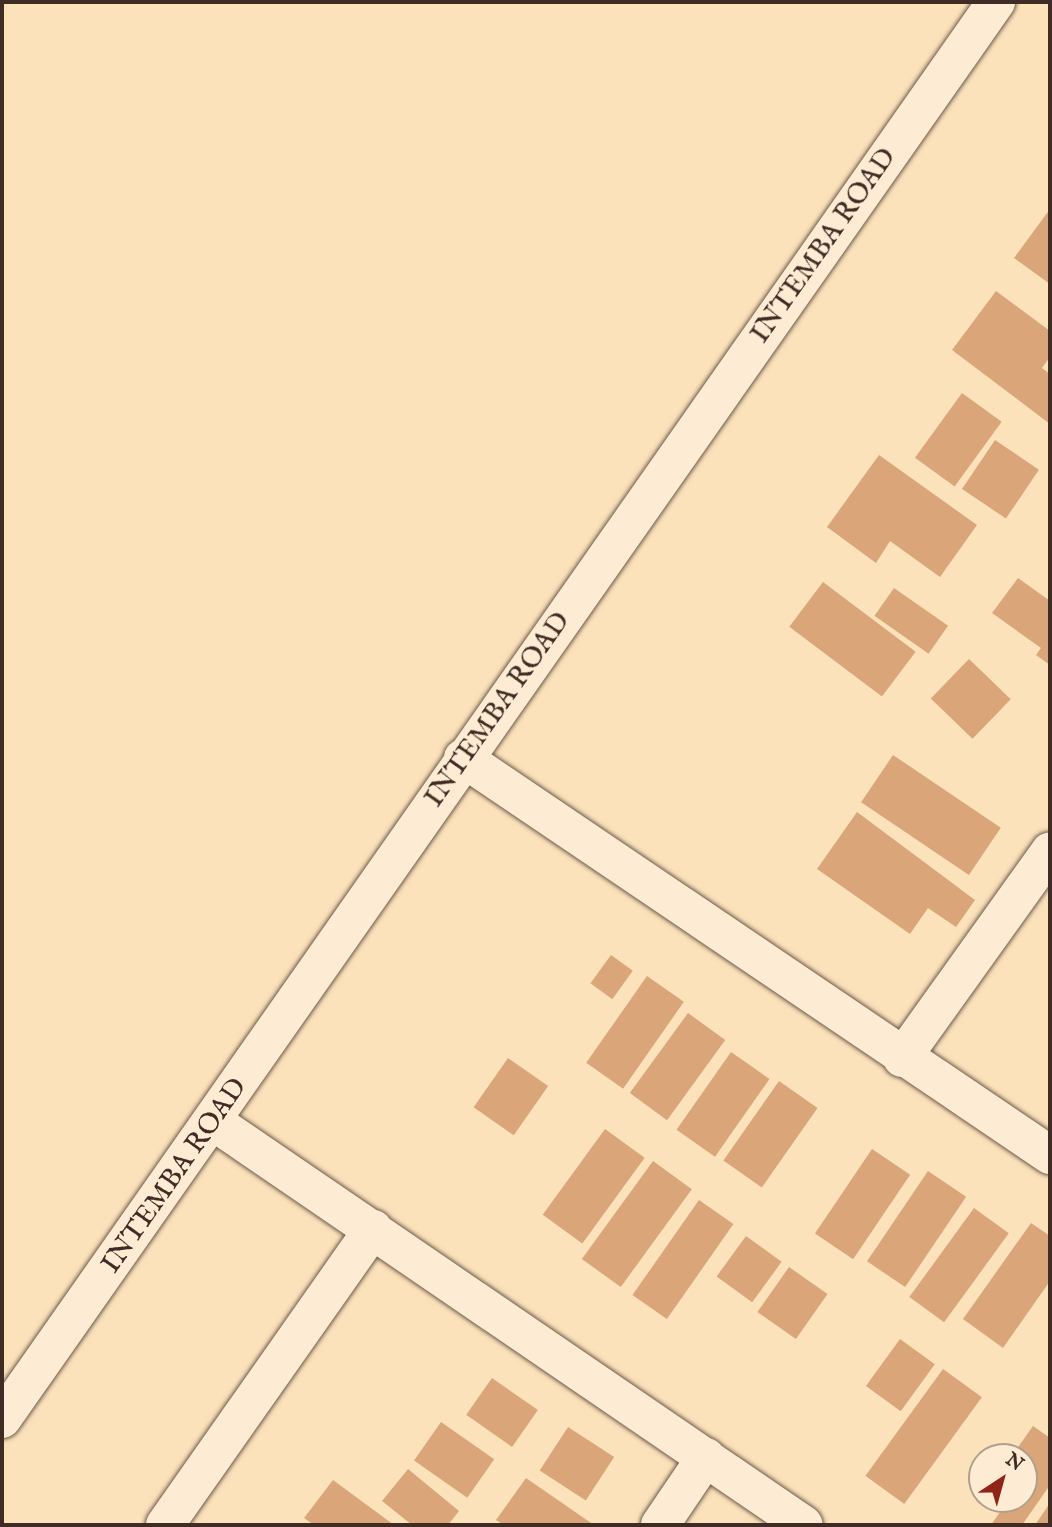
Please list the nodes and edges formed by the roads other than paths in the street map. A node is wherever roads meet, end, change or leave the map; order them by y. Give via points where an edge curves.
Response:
1 (996, 2) edge
2 (463, 758) junction
3 (1050, 850) edge
4 (902, 1058) junction
5 (215, 1122) junction
6 (1050, 1155) edge
7 (373, 1229) junction
8 (2, 1419) edge
9 (706, 1457) junction
10 (165, 1525) edge
11 (660, 1525) edge
12 (804, 1525) edge

1 - 2 street, INTEMBA ROAD
2 - 4 street
2 - 5 street, INTEMBA ROAD
3 - 4 street
4 - 6 street
5 - 7 street
5 - 8 street, INTEMBA ROAD
7 - 9 street
7 - 10 street
9 - 11 street
9 - 12 street

